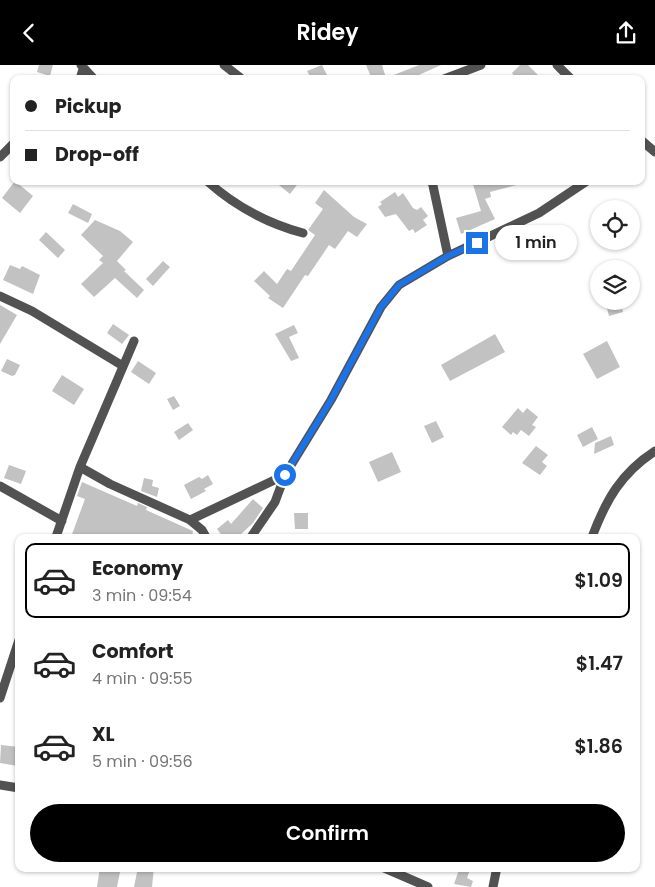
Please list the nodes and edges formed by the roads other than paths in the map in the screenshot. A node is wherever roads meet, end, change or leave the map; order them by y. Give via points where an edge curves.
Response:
1 (224, 65) edge
2 (481, 65) edge
3 (557, 65) edge
4 (237, 75) edge
5 (455, 75) edge
6 (567, 75) edge
7 (645, 143) edge
8 (10, 147) edge
9 (655, 152) edge
10 (0, 157) edge
11 (212, 185) edge
12 (433, 185) edge
13 (581, 185) edge
14 (303, 233) dead end
15 (448, 256) junction
16 (0, 296) edge
17 (134, 341) dead end
18 (123, 366) junction
19 (655, 451) edge
20 (80, 467) junction
21 (285, 475) junction
22 (0, 486) edge
23 (190, 520) junction
24 (62, 521) junction
25 (57, 534) edge
26 (204, 534) edge
27 (252, 534) edge
28 (593, 534) edge
29 (15, 652) edge
30 (0, 698) edge
31 (0, 785) edge
32 (15, 787) edge
33 (394, 872) edge
34 (496, 872) edge
35 (428, 887) edge
36 (494, 887) edge

1 - 4 street
2 - 5 street
3 - 6 street
7 - 9 street
8 - 10 street
11 - 14 street via 250,213 274,225
12 - 15 street
13 - 15 street via 539,213
15 - 21 street via 399,285 381,307 331,400
16 - 18 street via 32,311
17 - 18 street
18 - 20 street
19 - 28 street via 634,467 611,493
20 - 23 street
20 - 24 street
21 - 23 street
21 - 27 street via 275,502
22 - 24 street
23 - 26 street
24 - 25 street
29 - 30 street
31 - 32 street
33 - 35 street
34 - 36 street

